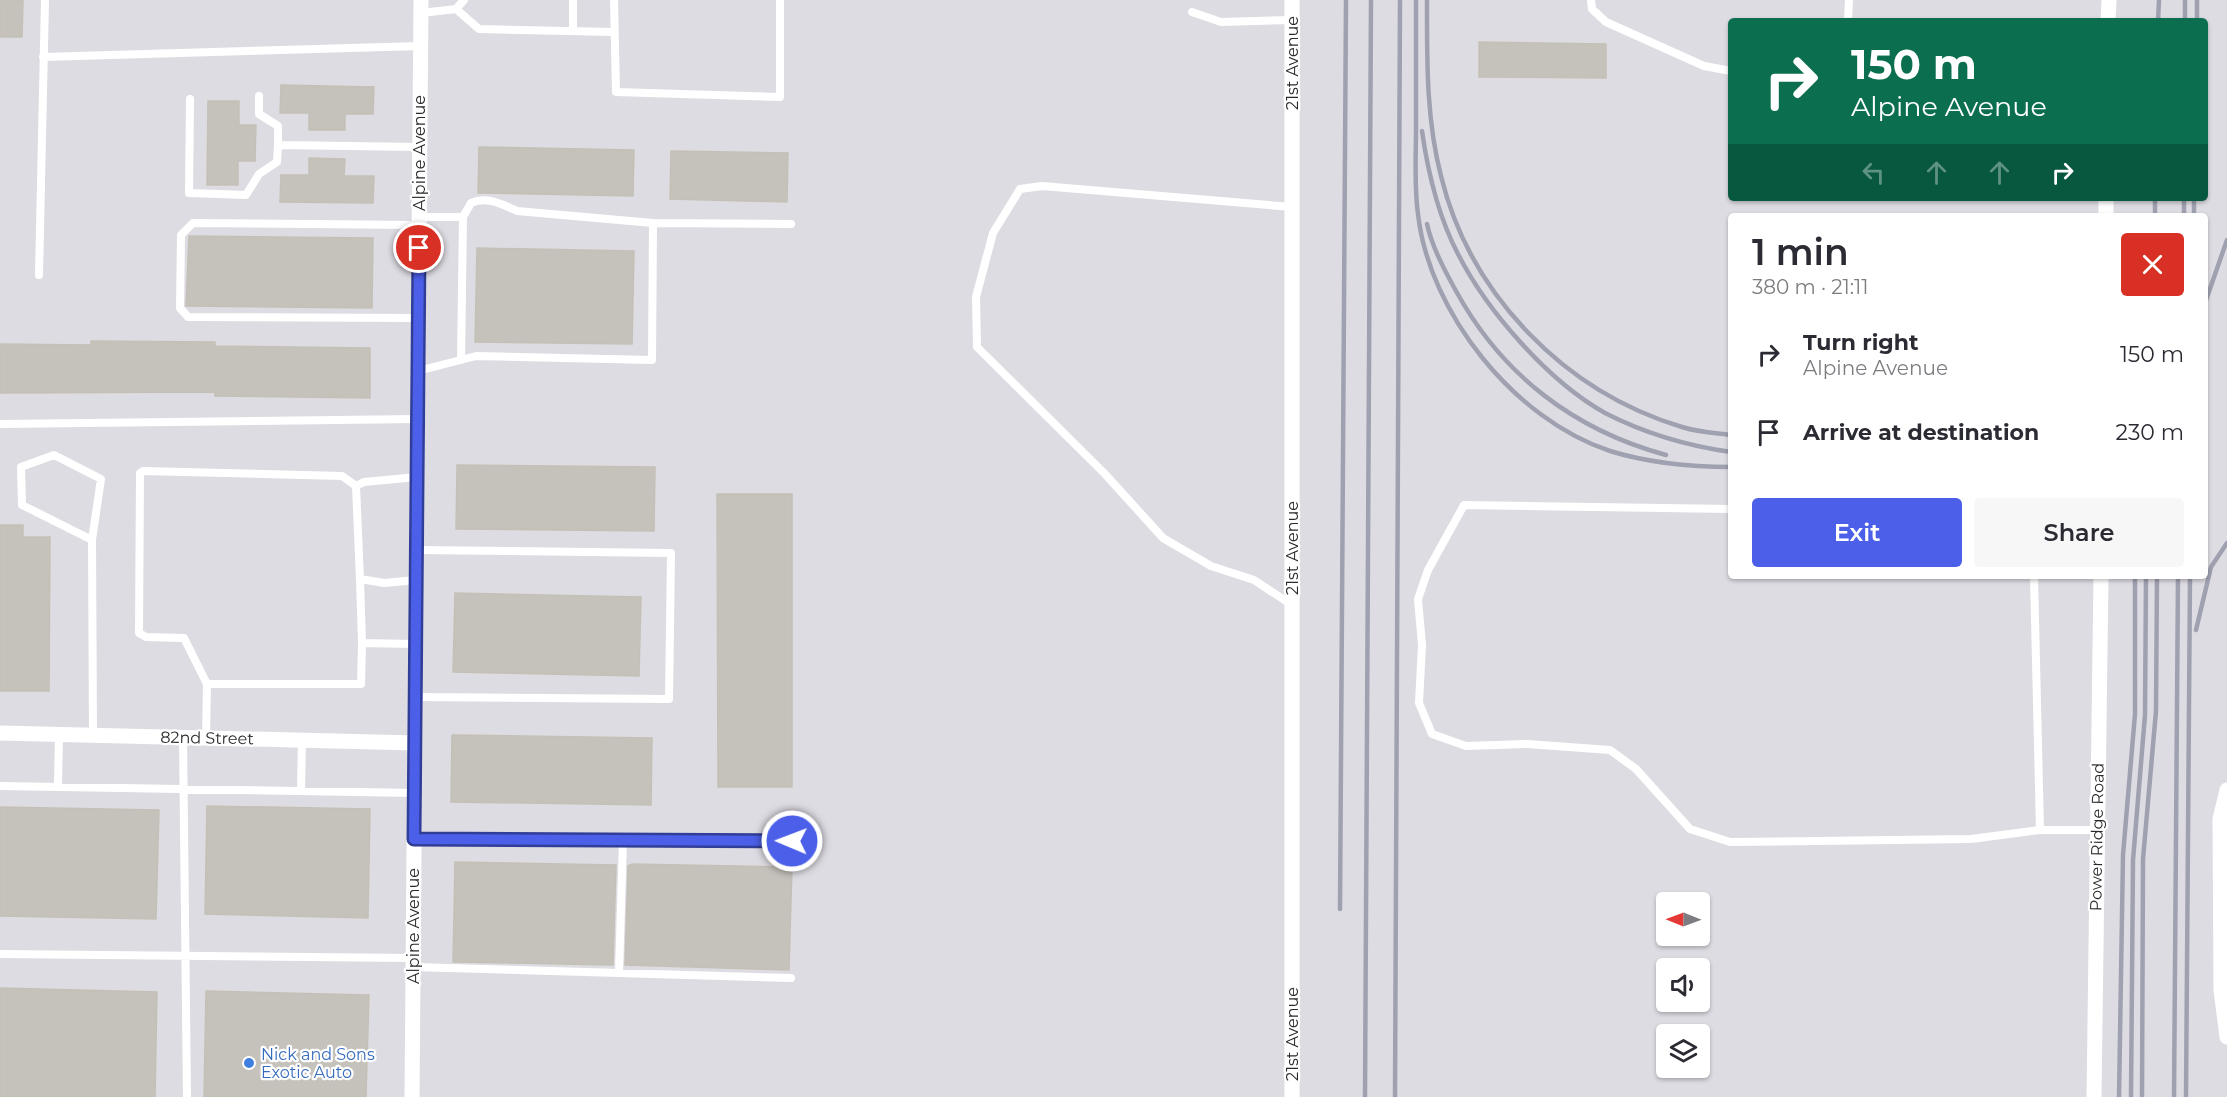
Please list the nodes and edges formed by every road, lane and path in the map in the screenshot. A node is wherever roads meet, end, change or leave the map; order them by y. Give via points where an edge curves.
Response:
1 (45, 0) edge
2 (464, 0) edge
3 (573, 0) edge
4 (614, 0) edge
5 (780, 0) edge
6 (1292, 0) edge
7 (1591, 0) edge
8 (1849, 0) edge
9 (2109, 0) edge
10 (421, 6) edge
11 (456, 9) junction
12 (1192, 12) dead end
13 (1848, 18) edge
14 (2108, 18) edge
15 (1292, 20) junction
16 (573, 31) junction
17 (614, 32) junction
18 (420, 46) junction
19 (43, 57) junction
20 (1728, 70) edge
21 (259, 96) dead end
22 (190, 99) dead end
23 (278, 146) junction
24 (419, 147) junction
25 (1292, 207) junction
26 (463, 217) junction
27 (419, 221) junction
28 (653, 223) junction
29 (791, 224) dead end
30 (39, 275) dead end
31 (418, 318) junction
32 (461, 360) junction
33 (418, 371) junction
34 (417, 419) junction
35 (0, 424) edge
36 (417, 477) junction
37 (356, 486) junction
38 (1728, 509) edge
39 (92, 540) junction
40 (416, 550) junction
41 (360, 579) junction
42 (2034, 579) edge
43 (2101, 579) edge
44 (416, 580) junction
45 (1292, 605) junction
46 (362, 643) junction
47 (415, 644) junction
48 (207, 684) junction
49 (415, 697) junction
50 (0, 733) edge
51 (60, 735) junction
52 (93, 736) junction
53 (183, 738) junction
54 (206, 738) junction
55 (302, 740) junction
56 (415, 743) junction
57 (0, 786) edge
58 (58, 786) junction
59 (183, 788) junction
60 (301, 790) junction
61 (2227, 790) edge
62 (414, 793) junction
63 (2040, 830) junction
64 (2097, 830) junction
65 (414, 839) junction
66 (623, 839) junction
67 (792, 841) dead end
68 (0, 954) edge
69 (185, 956) junction
70 (413, 962) junction
71 (619, 973) junction
72 (791, 978) dead end
73 (2227, 1037) edge
74 (187, 1097) edge
75 (412, 1097) edge
76 (1292, 1097) edge
77 (2094, 1097) edge

1 - 19 lane
2 - 11 lane
3 - 16 lane
4 - 17 lane
5 - 17 lane via 780,97 616,92
6 - 15 street, 21st Avenue
7 - 20 lane via 1592,9 1606,22 1704,66
8 - 13 lane
9 - 14 street
10 - 11 lane
10 - 18 street, Alpine Avenue
11 - 16 lane via 479,28
12 - 15 lane via 1221,22
15 - 25 street, 21st Avenue
16 - 17 lane
18 - 19 lane
18 - 24 street, Alpine Avenue
19 - 30 lane
21 - 23 lane via 259,114 278,126
22 - 23 lane via 189,193 246,195 259,174 277,162
23 - 24 lane
24 - 27 street, Alpine Avenue
25 - 45 street, 21st Avenue
25 - 45 lane via 1042,186 1020,189 993,233 976,297 977,346 1163,537 1211,566 1254,580
26 - 27 lane
26 - 28 lane via 471,203 485,200 517,211
26 - 32 lane
27 - 31 street, Alpine Avenue
27 - 31 lane via 193,223 181,235 180,308 188,317
28 - 29 lane
28 - 32 lane via 652,360 476,356
31 - 33 street, Alpine Avenue
32 - 33 lane
33 - 34 street, Alpine Avenue
34 - 35 lane
34 - 36 street, Alpine Avenue
36 - 37 lane
36 - 40 street, Alpine Avenue
37 - 41 lane
37 - 48 lane via 342,476 140,473 139,633 146,637 184,638
38 - 63 lane via 1464,506 1428,570 1418,599 1422,645 1419,703 1432,734 1466,746 1527,744 1610,750 1636,769 1690,829 1730,842 1971,839
39 - 39 lane via 22,505 21,467 54,455 101,479
39 - 52 lane
40 - 44 street, Alpine Avenue
40 - 49 lane via 671,553 669,699
41 - 44 lane via 384,583
41 - 46 lane
42 - 63 lane
43 - 64 street, Power Ridge Road
44 - 47 street, Alpine Avenue
45 - 76 street, 21st Avenue
46 - 47 lane
46 - 48 lane via 361,684
47 - 49 street, Alpine Avenue
48 - 54 lane
49 - 56 street, Alpine Avenue
50 - 51 street, 82nd Street
51 - 52 street, 82nd Street
51 - 58 lane
52 - 53 street, 82nd Street
53 - 54 street, 82nd Street
53 - 59 lane
54 - 55 street, 82nd Street
55 - 56 street, 82nd Street
55 - 60 lane
56 - 62 street, Alpine Avenue
57 - 58 lane
58 - 59 lane
59 - 60 lane
59 - 69 lane
60 - 62 lane
61 - 73 street via 2220,830 2221,990
62 - 65 street, Alpine Avenue
63 - 64 lane
64 - 77 street, Power Ridge Road
65 - 66 lane
65 - 70 street, Alpine Avenue
66 - 67 lane
66 - 71 lane
68 - 69 lane
69 - 70 lane
69 - 74 lane
70 - 71 lane
70 - 75 street, Alpine Avenue
71 - 72 lane

